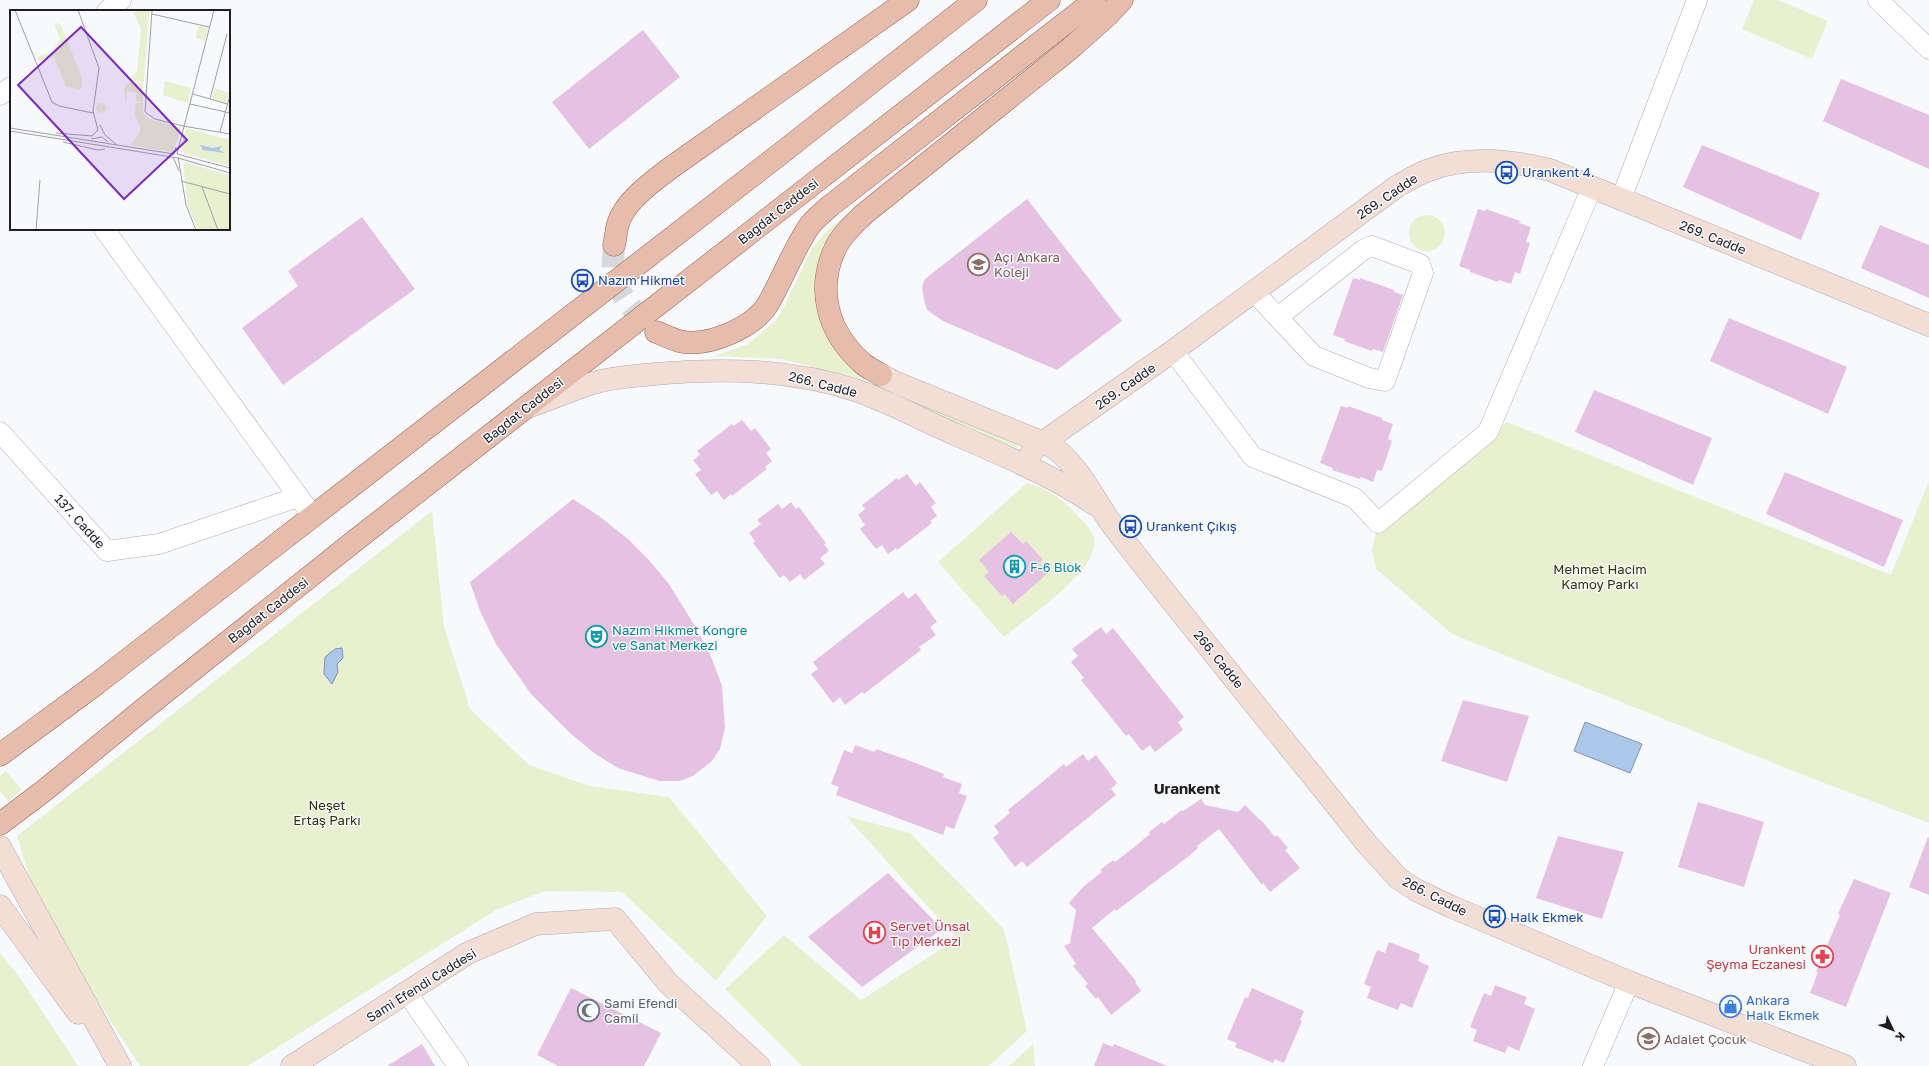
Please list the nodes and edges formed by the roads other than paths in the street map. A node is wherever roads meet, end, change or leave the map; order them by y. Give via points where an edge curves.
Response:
1 (121, 0) edge
2 (908, 0) edge
3 (976, 0) edge
4 (1049, 0) edge
5 (1095, 0) edge
6 (1122, 0) edge
7 (1697, 0) edge
8 (1878, 0) edge
9 (108, 10) edge
10 (1929, 49) edge
11 (1592, 187) junction
12 (1621, 199) junction
13 (105, 230) edge
14 (614, 245) tunnel mouth
15 (1254, 292) junction
16 (1278, 317) junction
17 (1929, 325) edge
18 (656, 332) tunnel mouth
19 (1173, 351) junction
20 (525, 408) junction
21 (1071, 424) junction
22 (0, 432) edge
23 (1043, 443) junction
24 (1062, 455) junction
25 (1039, 472) junction
26 (298, 497) junction
27 (1100, 508) junction
28 (313, 516) junction
29 (0, 755) edge
30 (0, 824) edge
31 (0, 847) edge
32 (0, 906) edge
33 (1629, 982) junction
34 (407, 992) junction
35 (116, 1066) edge
36 (120, 1066) edge
37 (292, 1066) edge
38 (458, 1066) edge
39 (759, 1066) edge
40 (1593, 1066) edge
41 (1845, 1066) edge

1 - 9 street
2 - 14 main road via 644,188 618,222
3 - 28 main road
4 - 20 main road, Bağdat Caddesi
5 - 18 main road via 830,206 811,224 767,305 752,320 738,330 701,342 680,341
6 - 23 main road, 266. Cadde via 1071,48 864,214 835,248 828,269 826,294 834,328 861,362 900,384
7 - 12 street
8 - 10 street
11 - 12 main road, 269. Cadde
11 - 15 main road, 269. Cadde via 1550,170 1523,163 1495,160 1464,162 1428,170 1396,187
11 - 19 street via 1488,432 1378,523 1355,498 1253,457
12 - 17 main road, 269. Cadde
13 - 26 street
15 - 16 street
15 - 19 main road, 269. Cadde
16 - 16 street via 1314,356 1385,382 1424,273 1420,264 1372,246 1363,250
19 - 21 main road, 269. Cadde
20 - 25 main road, 266. Cadde via 593,383 623,377 685,371 742,370 785,374 859,392
20 - 30 main road, Bağdat Caddesi
21 - 23 main road, 269. Cadde
21 - 24 main road
22 - 26 street, 137. Cadde via 107,551 159,544
23 - 24 main road, 266. Cadde
23 - 25 main road via 1030,454 1028,461
24 - 25 main road via 1056,469
24 - 27 main road, 266. Cadde via 1081,478
25 - 27 main road, 266. Cadde
26 - 28 street
27 - 33 main road, 266. Cadde via 1367,844 1398,878 1416,890 1452,907
28 - 29 main road via 95,685
31 - 36 main road
32 - 35 main road
33 - 40 street
33 - 41 main road, 266. Cadde
34 - 37 main road, Sami Efendi Caddesi
34 - 38 street
34 - 39 main road, Sami Efendi Caddesi via 468,953 536,924 615,919 668,983

